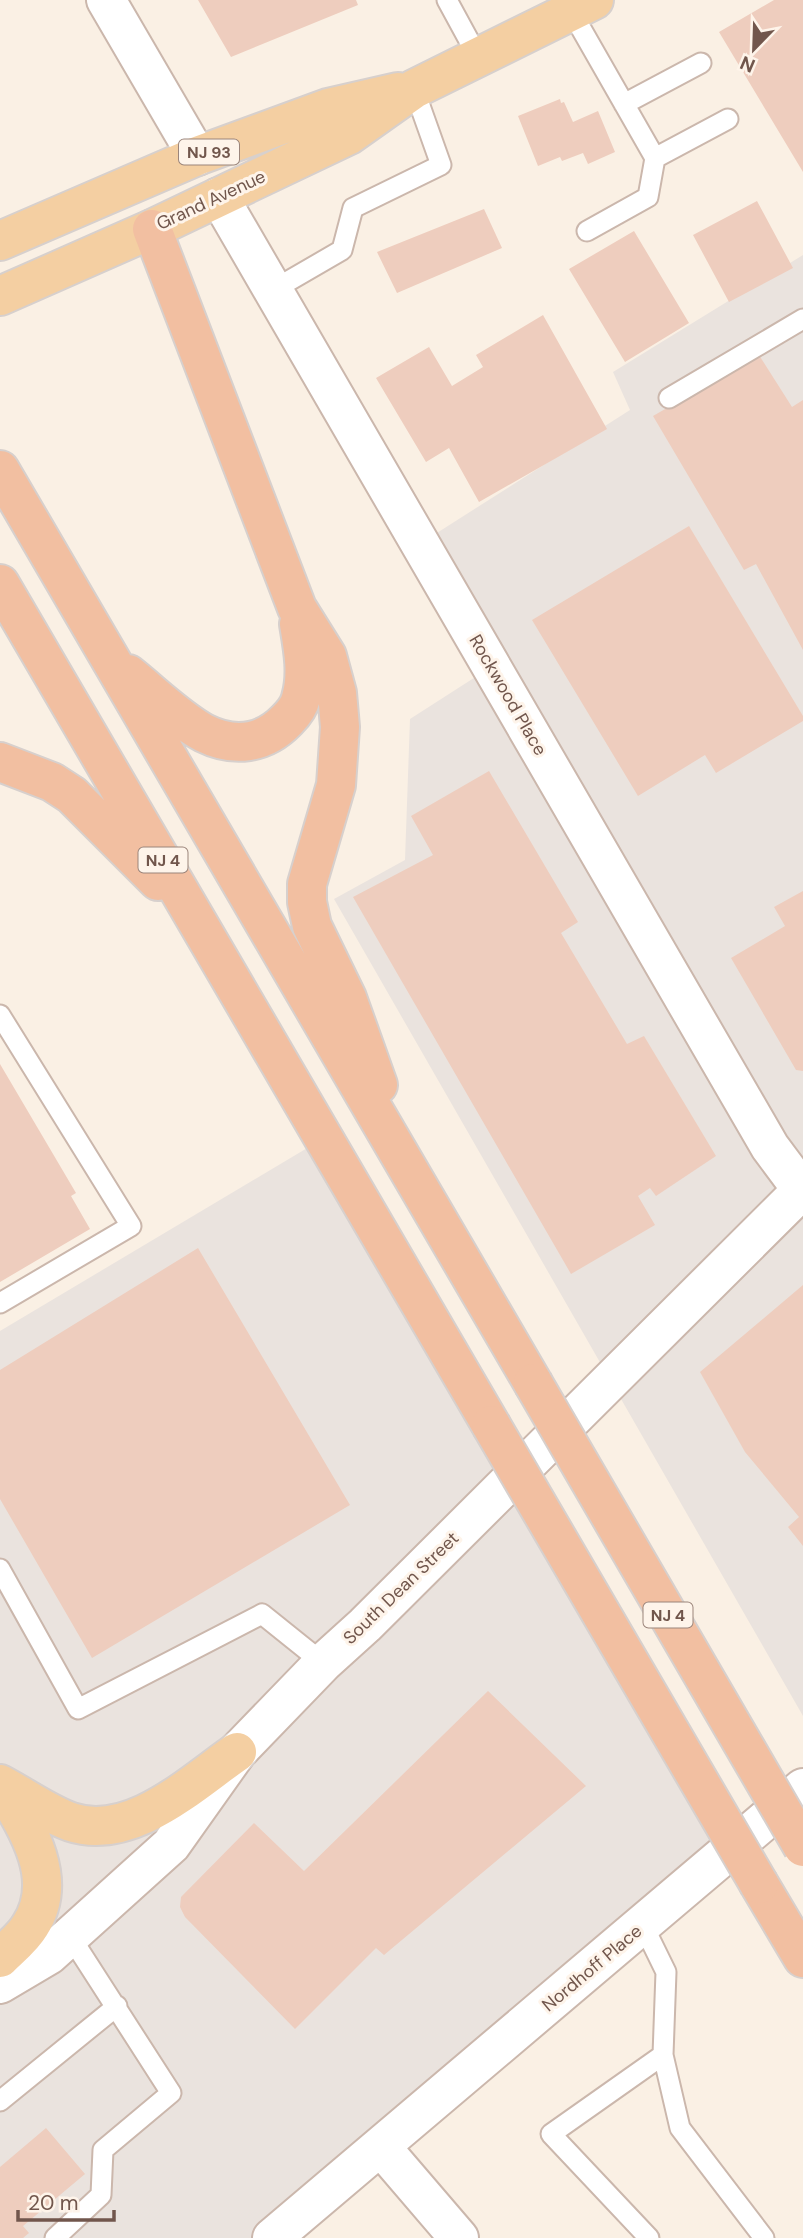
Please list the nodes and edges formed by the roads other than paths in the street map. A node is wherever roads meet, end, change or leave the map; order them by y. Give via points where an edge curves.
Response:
1 (106, 0) edge
2 (447, 0) edge
3 (583, 6) edge
4 (478, 57) junction
5 (701, 63) dead end
6 (414, 89) junction
7 (624, 104) junction
8 (728, 119) dead end
9 (197, 156) junction
10 (655, 158) junction
11 (219, 197) junction
12 (152, 229) junction
13 (587, 231) dead end
14 (0, 241) edge
15 (273, 290) junction
16 (0, 296) edge
17 (803, 319) edge
18 (669, 398) dead end
19 (0, 470) edge
20 (0, 584) edge
21 (297, 608) junction
22 (111, 660) junction
23 (0, 762) edge
24 (197, 920) junction
25 (0, 1015) edge
26 (409, 1172) junction
27 (803, 1189) edge
28 (0, 1303) edge
29 (0, 1569) edge
30 (323, 1663) junction
31 (237, 1752) junction
32 (0, 1783) edge
33 (803, 1788) edge
34 (803, 1847) edge
35 (643, 1925) junction
36 (70, 1936) junction
37 (0, 1958) edge
38 (803, 1958) edge
39 (0, 1984) edge
40 (117, 2006) junction
41 (663, 2055) junction
42 (0, 2102) edge
43 (382, 2147) junction
44 (55, 2238) edge
45 (272, 2238) edge
46 (458, 2238) edge
47 (648, 2238) edge
48 (764, 2238) edge

1 - 9 street
2 - 4 lane
3 - 4 main road, Grand Avenue / NJ 93
3 - 7 lane
4 - 6 main road, Grand Avenue / NJ 93
5 - 7 lane
6 - 9 main road, Grand Avenue / NJ 93 via 328,108
6 - 11 main road, Grand Avenue / NJ 93 via 349,135
6 - 15 lane via 441,165 353,208 342,250
7 - 10 lane
8 - 10 lane
9 - 14 main road, Grand Avenue / NJ 93
10 - 13 lane via 648,197
11 - 12 main road, Grand Avenue / NJ 93
11 - 15 street, Rockwood Place
12 - 16 main road, Grand Avenue / NJ 93
12 - 21 highway
15 - 27 street, Rockwood Place via 770,1147
17 - 18 lane
19 - 22 highway, NJ 4
20 - 24 highway, NJ 4
21 - 22 highway via 305,668 301,700 282,725 256,741 239,743 204,733
21 - 26 highway via 327,656 340,727 336,785 307,884 307,902 312,926 347,998
22 - 26 highway, NJ 4
23 - 24 highway via 72,795
24 - 38 highway, NJ 4, bridge
25 - 28 lane via 131,1226
26 - 34 highway, NJ 4, bridge
27 - 30 street, South Dean Street
29 - 30 lane via 78,1709 262,1614
30 - 31 street, South Dean Street
31 - 32 main road via 154,1810 115,1824 73,1822
31 - 36 street, South Dean Street via 171,1845
32 - 37 main road via 35,1849 42,1883 40,1909 30,1928
33 - 35 street, Nordhoff Place
35 - 41 lane via 666,1972
35 - 43 street, Nordhoff Place
36 - 39 street, South Dean Street via 49,1955
36 - 40 lane
40 - 42 lane
40 - 44 lane via 171,2093 103,2150 101,2195
41 - 47 lane via 551,2134
41 - 48 lane via 680,2128
43 - 45 street, Nordhoff Place
43 - 46 street

